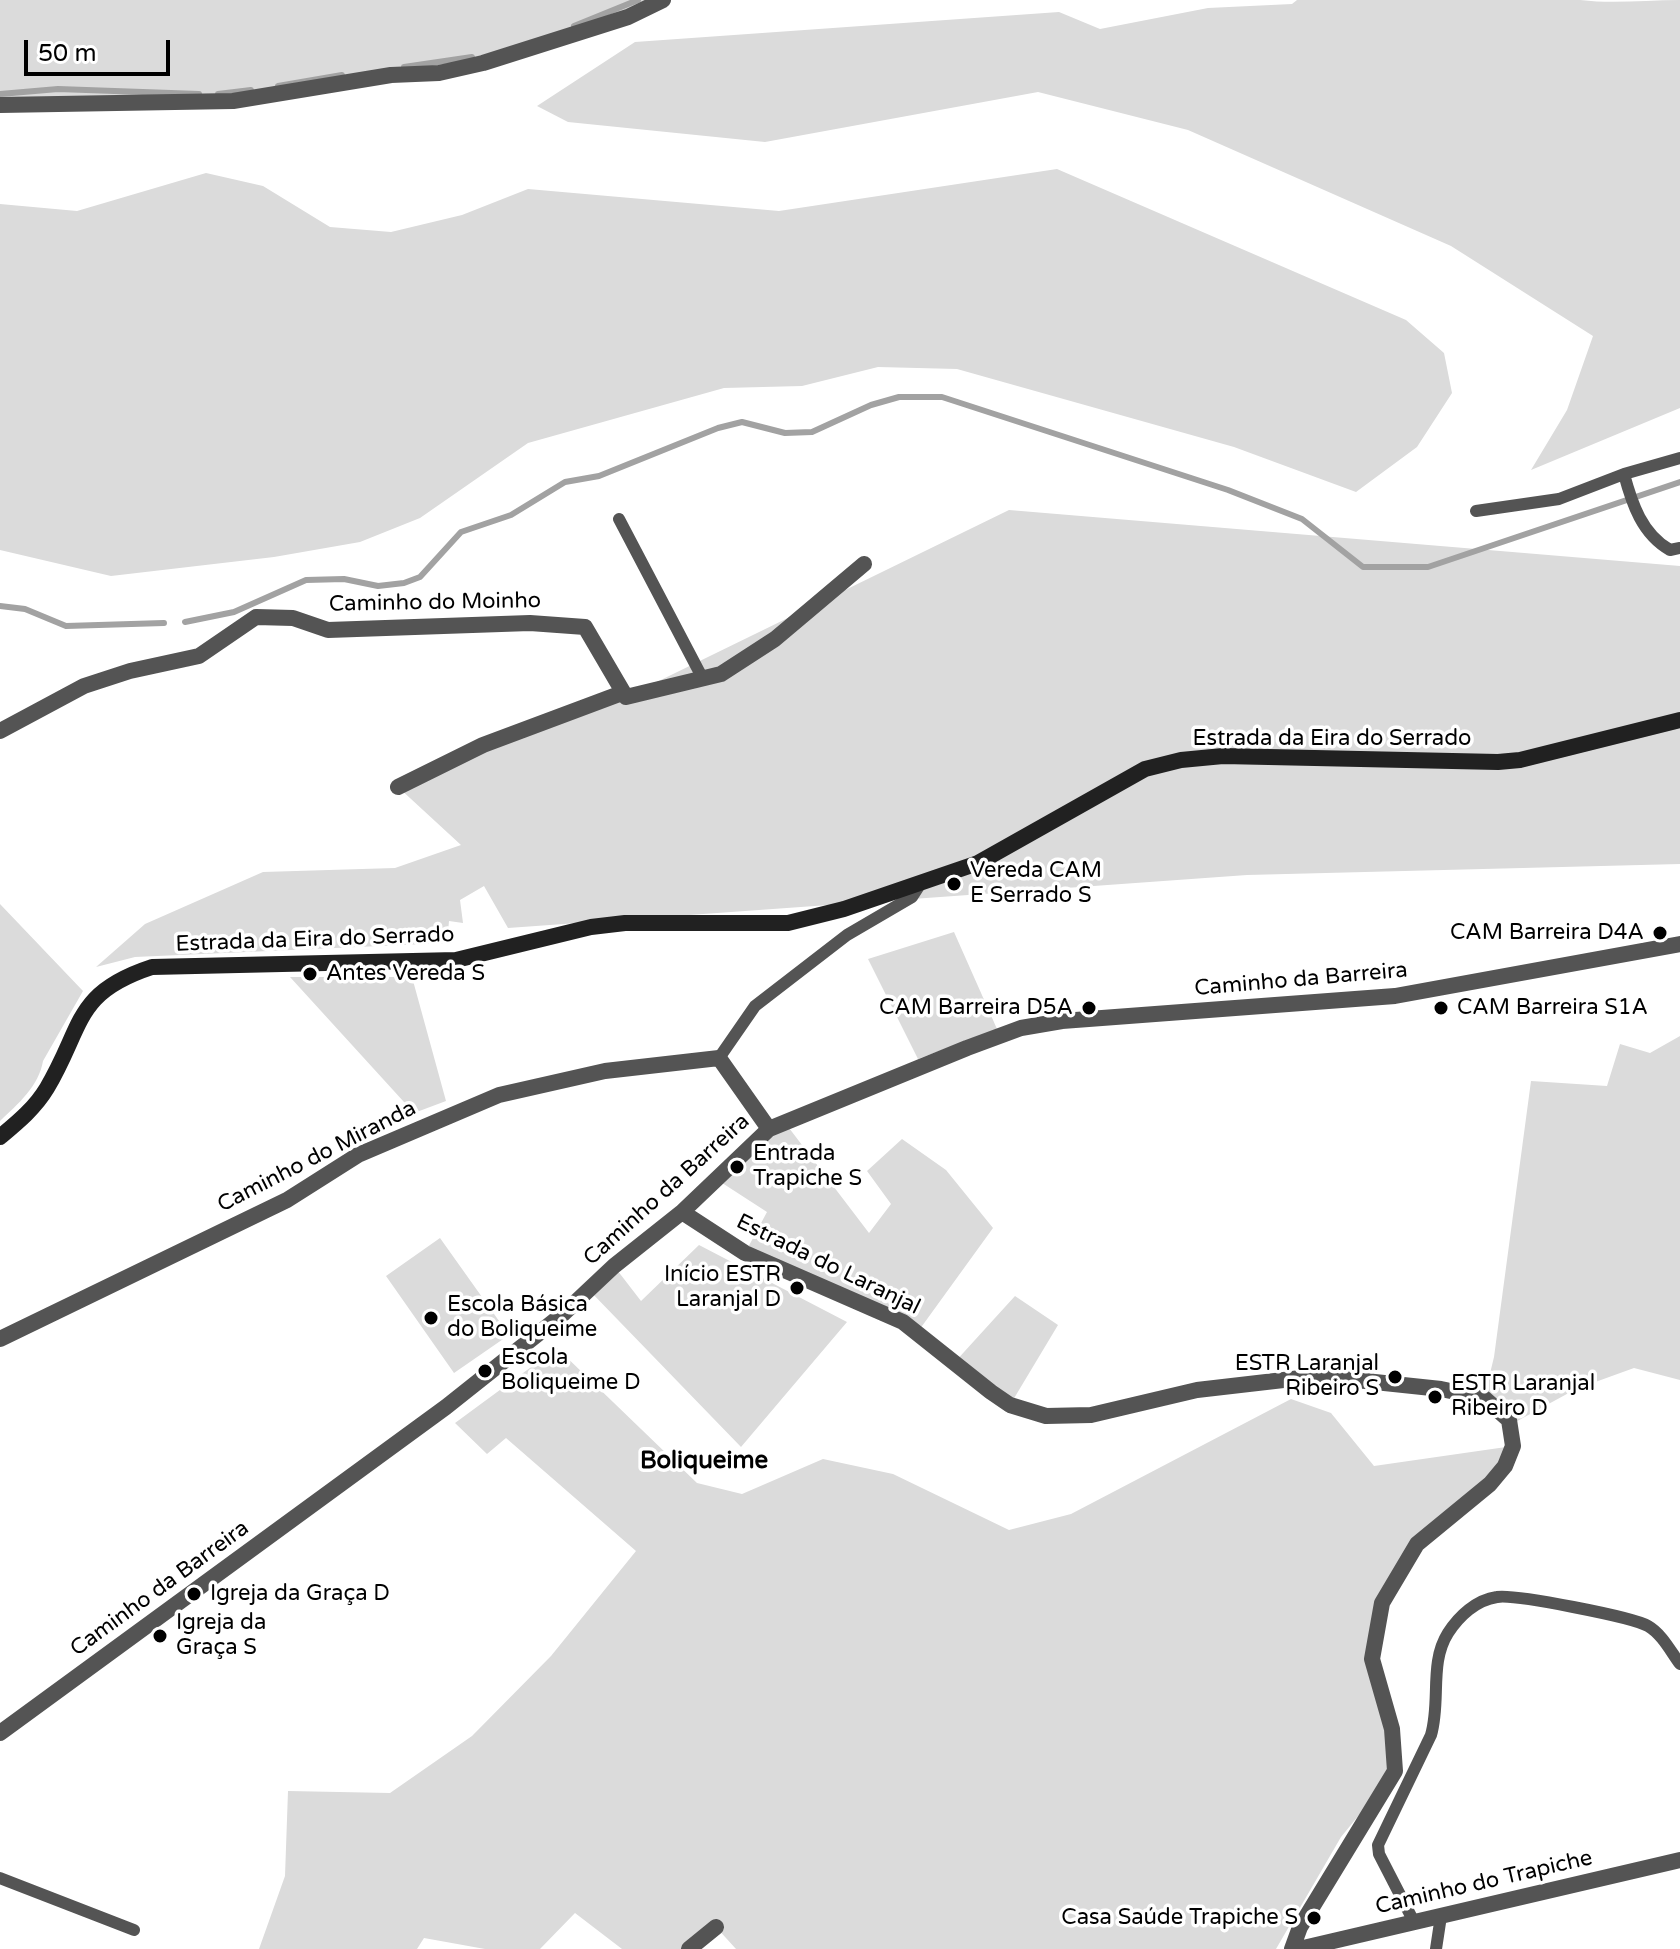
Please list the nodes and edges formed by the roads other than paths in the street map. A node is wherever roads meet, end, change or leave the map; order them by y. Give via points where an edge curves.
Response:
1 (663, 0) edge
2 (0, 105) edge
3 (1680, 458) edge
4 (1625, 478) junction
5 (1476, 511) dead end
6 (619, 519) dead end
7 (1680, 548) edge
8 (864, 564) dead end
9 (703, 679) junction
10 (622, 693) junction
11 (1680, 720) edge
12 (0, 731) edge
13 (398, 787) dead end
14 (921, 883) junction
15 (1680, 944) edge
16 (719, 1058) junction
17 (769, 1129) junction
18 (0, 1137) edge
19 (682, 1212) junction
20 (0, 1339) edge
21 (1680, 1664) edge
22 (0, 1733) edge
23 (1680, 1860) edge
24 (0, 1878) edge
25 (1441, 1916) junction
26 (1414, 1922) junction
27 (716, 1927) dead end
28 (134, 1930) dead end
29 (689, 1949) edge
30 (1292, 1949) edge
31 (1299, 1949) edge
32 (1436, 1949) edge

1 - 2 street via 628,17 439,73 391,75 233,101
3 - 4 lane
4 - 5 lane via 1559,499
4 - 7 lane via 1654,541 1670,550
6 - 9 lane
8 - 9 street via 775,639 721,674
9 - 10 street via 626,697
10 - 12 street, Caminho do Moinho via 585,627 530,623 328,630 270,616 256,617 199,656 84,686
10 - 13 street via 483,745
11 - 14 main road, Estrada da Eira do Serrado via 1498,762 1223,756 1181,760 1145,769 978,863
14 - 16 lane via 912,897 847,935 755,1006
14 - 18 main road, Estrada da Eira do Serrado via 788,923 625,923 456,960 152,967 100,991 83,1013 47,1089
15 - 17 street, Caminho da Barreira via 1395,996 1021,1028
16 - 17 street
16 - 20 street, Caminho do Miranda via 605,1071 499,1095 358,1155 287,1200
17 - 19 street, Caminho da Barreira
19 - 22 street, Caminho da Barreira via 446,1407
19 - 30 street, Estrada do Laranjal via 745,1253 903,1322 1010,1405 1046,1416 1091,1415 1197,1390 1318,1376 1484,1398 1509,1420 1513,1446 1505,1466 1417,1544 1382,1603 1372,1659 1392,1729 1395,1771 1300,1927
21 - 26 lane via 1658,1634 1639,1623 1496,1597 1462,1615 1438,1656 1431,1735 1378,1845
23 - 25 street, Caminho do Trapiche
24 - 28 lane
25 - 26 street, Caminho do Trapiche
25 - 32 lane
26 - 31 street, Caminho do Trapiche
27 - 29 street

